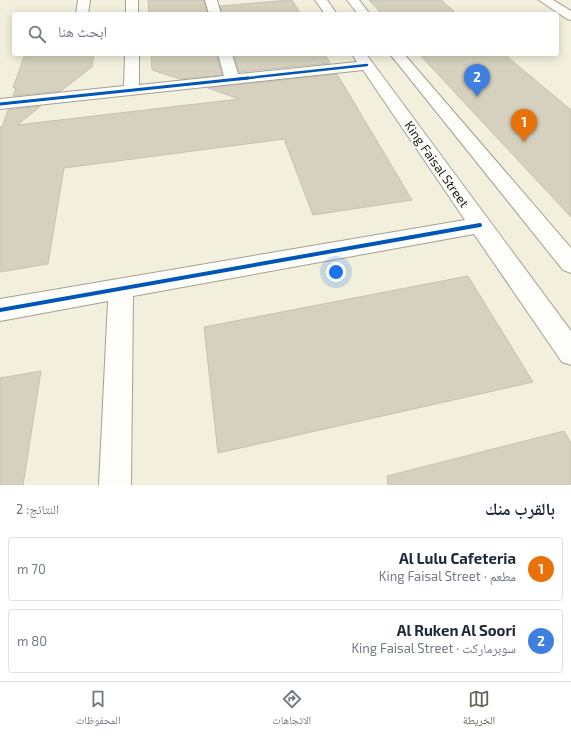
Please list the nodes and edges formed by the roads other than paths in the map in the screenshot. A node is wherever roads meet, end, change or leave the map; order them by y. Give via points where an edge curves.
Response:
1 (84, 0) edge
2 (132, 0) edge
3 (211, 0) edge
4 (321, 0) edge
5 (353, 0) edge
6 (545, 0) edge
7 (82, 12) edge
8 (132, 12) edge
9 (214, 12) edge
10 (330, 12) edge
11 (362, 12) edge
12 (571, 16) edge
13 (132, 56) edge
14 (226, 56) edge
15 (399, 56) edge
16 (363, 59) edge
17 (232, 79) junction
18 (131, 90) junction
19 (0, 104) edge
20 (480, 225) junction
21 (571, 264) edge
22 (121, 289) junction
23 (0, 310) edge
24 (571, 353) edge
25 (115, 485) edge

1 - 7 street
2 - 8 street
3 - 9 street
4 - 10 street
5 - 11 street
6 - 12 street
13 - 18 street
14 - 17 street
15 - 21 street
16 - 17 street
16 - 20 street, King Faisal Street
17 - 18 street
18 - 19 street
20 - 22 street
20 - 24 street, King Faisal Street
22 - 23 street
22 - 25 street

